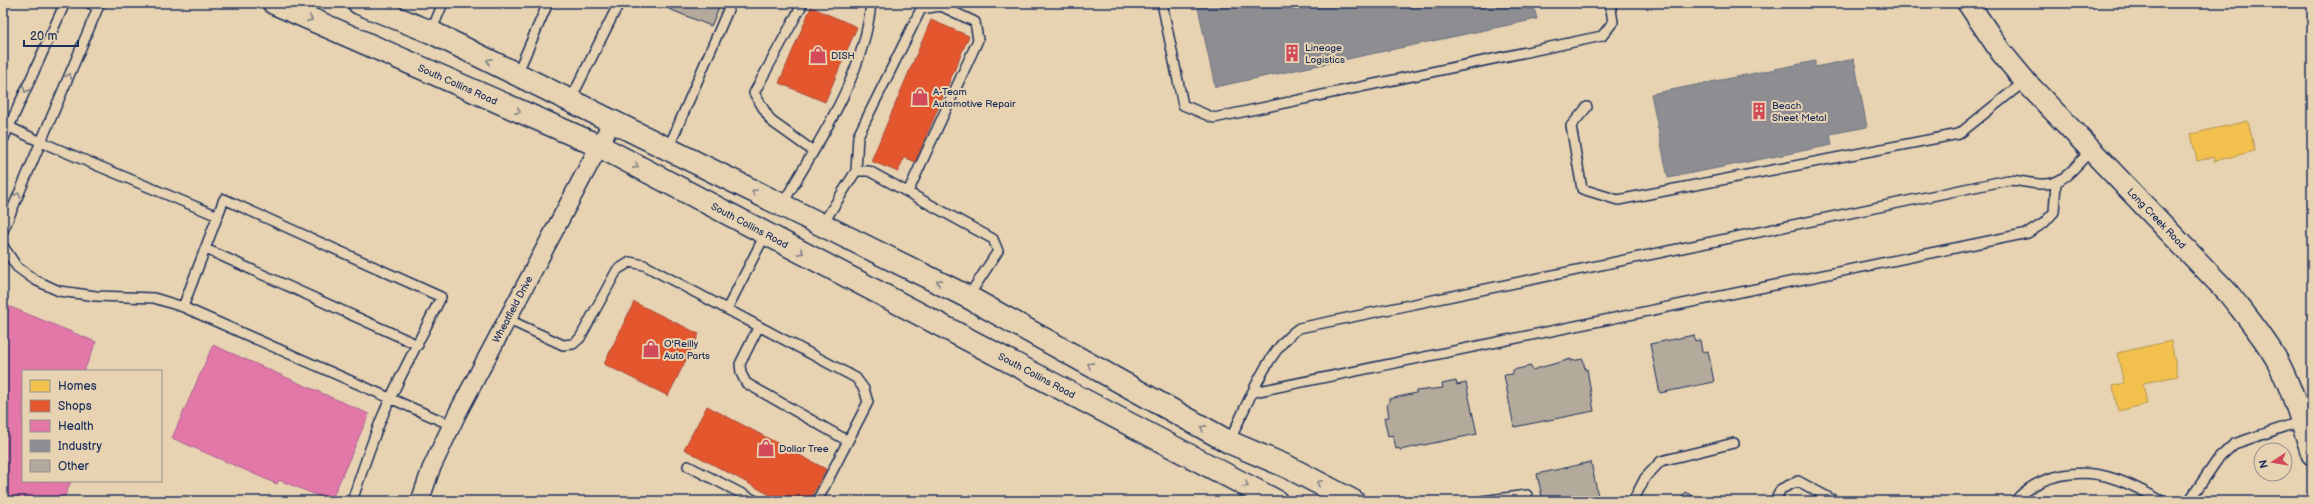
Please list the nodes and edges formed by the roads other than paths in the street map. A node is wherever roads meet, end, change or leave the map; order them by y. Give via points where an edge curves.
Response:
1 (65, 3) edge
2 (89, 3) edge
3 (274, 3) edge
4 (359, 3) edge
5 (443, 3) edge
6 (548, 3) edge
7 (619, 3) edge
8 (731, 3) edge
9 (802, 3) edge
10 (871, 3) edge
11 (1162, 3) edge
12 (1610, 3) edge
13 (1968, 3) edge
14 (99, 5) edge
15 (431, 32) junction
16 (517, 74) junction
17 (2025, 80) junction
18 (570, 101) junction
19 (1587, 107) dead end
20 (612, 122) junction
21 (6, 125) edge
22 (3, 140) edge
23 (41, 142) junction
24 (599, 146) junction
25 (668, 149) junction
26 (2091, 150) junction
27 (812, 151) junction
28 (856, 171) junction
29 (2056, 183) junction
30 (908, 192) junction
31 (782, 205) junction
32 (218, 216) junction
33 (822, 225) junction
34 (3, 231) edge
35 (766, 234) junction
36 (3, 246) edge
37 (206, 249) junction
38 (968, 297) junction
39 (183, 307) junction
40 (727, 309) junction
41 (507, 319) junction
42 (759, 326) junction
43 (418, 345) junction
44 (1254, 392) junction
45 (391, 399) junction
46 (2302, 420) junction
47 (451, 425) junction
48 (848, 441) junction
49 (1229, 442) junction
50 (1734, 443) dead end
51 (2312, 454) edge
52 (688, 466) dead end
53 (1216, 468) junction
54 (352, 501) edge
55 (420, 501) edge
56 (756, 501) edge
57 (817, 501) edge
58 (1276, 501) edge
59 (1353, 501) edge
60 (1482, 501) edge
61 (1525, 501) edge
62 (1633, 501) edge
63 (1775, 501) edge
64 (1835, 501) edge
65 (2015, 501) edge
66 (2162, 501) edge
67 (2188, 501) edge

1 -> 21 lane
2 - 14 lane
3 -> 24 main road, South Collins Road
4 - 15 main road
5 - 15 lane
6 - 16 lane
7 - 18 lane
8 - 25 lane
9 - 27 lane via 754,93 771,121
10 - 27 lane via 869,27 854,75
11 - 12 lane via 1183,105 1214,118 1602,36 1614,22
13 - 17 street, Long Creek Road via 2001,52
23 -> 14 lane
16 -> 15 main road
16 - 18 main road
17 - 19 lane via 1959,134 1618,200 1582,189 1571,126
17 - 26 street, Long Creek Road
18 - 20 main road
20 - 24 street, Wheatfield Drive
20 - 25 main road
21 - 22 lane
21 - 23 lane
23 - 32 lane
34 -> 23 lane
24 -> 35 main road, South Collins Road
24 - 41 street, Wheatfield Drive
31 -> 25 main road
26 - 29 lane
26 - 46 street, Long Creek Road via 2229,294 2277,361
27 - 31 lane
28 - 30 lane via 869,171
28 - 30 lane via 858,136 921,9 941,6 975,22 978,40
28 - 33 lane
29 - 44 lane via 2008,180 1299,328 1280,343
29 - 44 lane via 2054,212 2044,223 2028,233
30 - 38 lane via 993,239 998,251
31 - 33 main road
32 - 37 lane
32 - 43 lane via 224,199 441,297
38 -> 33 main road
35 - 40 lane
35 -> 53 main road, South Collins Road
36 - 39 lane via 17,267 35,280 59,291 96,296 154,298
37 - 39 lane
37 - 43 lane
49 -> 38 main road
39 - 45 lane
40 - 41 lane via 644,265 630,262 617,270 580,338 573,344 563,346
40 - 42 lane
41 - 47 street, Wheatfield Drive
42 - 48 lane via 740,364 746,383
42 - 48 lane via 856,378 864,389 868,402
43 - 45 lane
44 - 49 lane
45 - 47 lane
45 - 54 lane
46 - 51 street, Long Creek Road
46 - 67 lane via 2234,444 2218,459
47 - 55 street, Wheatfield Drive
48 - 57 lane
49 - 53 main road
59 -> 49 main road via 1288,467
50 - 62 lane via 1661,461 1645,478
52 - 56 lane
53 -> 58 main road, South Collins Road
60 - 61 lane via 1527,495
63 - 64 lane via 1781,489 1798,481
65 - 66 lane via 2036,484 2059,476 2085,473 2114,478

